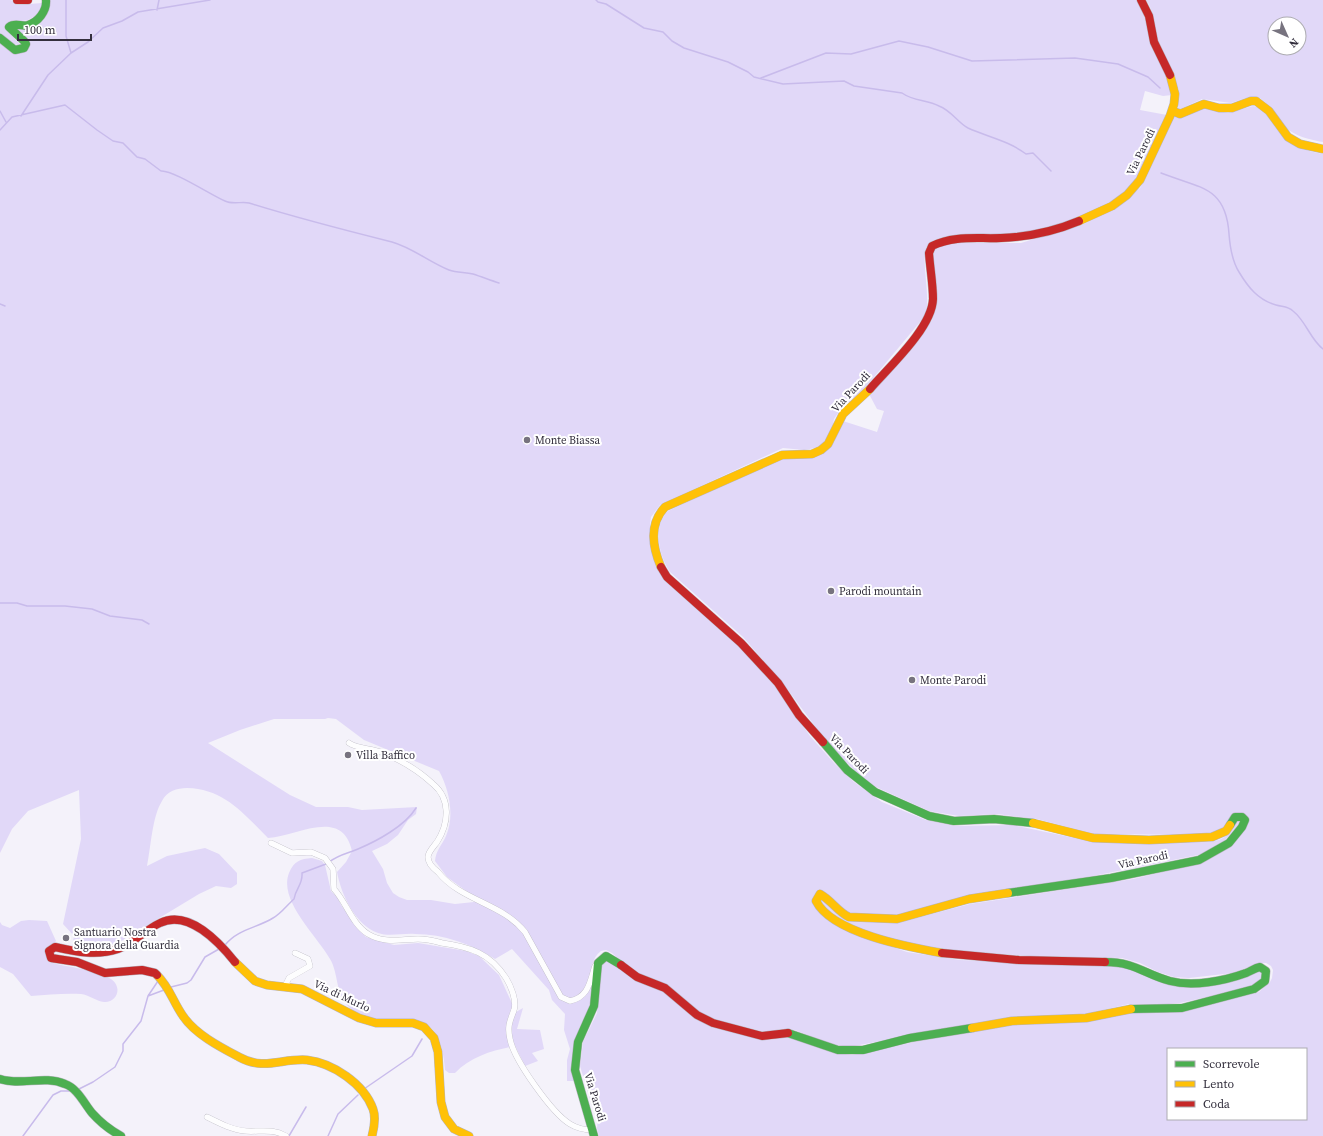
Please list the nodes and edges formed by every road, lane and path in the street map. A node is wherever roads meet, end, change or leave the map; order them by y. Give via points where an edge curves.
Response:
1 (17, 0) edge
2 (28, 0) edge
3 (46, 0) edge
4 (1141, 0) edge
5 (0, 38) edge
6 (1173, 111) junction
7 (1323, 149) edge
8 (350, 743) dead end
9 (271, 842) dead end
10 (295, 953) dead end
11 (598, 963) junction
12 (290, 987) junction
13 (0, 1079) edge
14 (207, 1117) dead end
15 (594, 1133) edge
16 (121, 1136) edge
17 (286, 1136) edge
18 (372, 1136) edge
19 (469, 1136) edge

1 - 2 street
3 - 5 street via 45,10 35,20 26,25 14,24 9,27 24,41 24,48 13,49
4 - 6 street, Via Parodi via 1150,14 1155,44 1173,82 1176,93
6 - 7 street via 1180,114 1204,104 1232,108 1256,101 1269,111 1288,136 1300,144
6 - 11 street, Via Parodi via 1137,184 1116,202 1099,212 1084,220 1019,238 956,239 932,246 929,253 933,300 929,318 864,395 843,414 828,444 812,454 782,455 665,507 656,516 655,549 667,577 740,642 778,683 799,715 847,770 875,792 891,800 929,816 954,821 1014,820 1093,838 1208,838 1226,831 1236,817 1245,820 1229,843 1199,860 1111,878 969,899 897,919 849,917 820,894 816,901 827,916 859,932 907,947 960,955 1122,962 1134,964 1164,979 1177,982 1234,976 1260,967 1266,971 1265,981 1254,989 1182,1008 1127,1009 1086,1018 1012,1021 850,1051 827,1047 791,1033 762,1036 713,1023 697,1015 665,988 631,974 609,956 603,956
8 - 11 street via 382,752 406,764 434,784 443,794 447,810 442,833 429,854 430,863 442,878 454,887 477,901 504,912 519,924 561,997 570,1001 582,995 590,986 594,967
9 - 15 street via 292,853 312,852 325,858 333,869 334,889 368,934 393,941 419,939 469,948 490,960 507,980 514,998 515,1009 508,1022 508,1029 512,1047 522,1067 563,1119 577,1128
10 - 12 street via 308,959 310,966 289,978 286,984
11 - 15 street, Via Parodi via 594,1006 578,1042 575,1070
12 - 18 street, Via di Murlo via 254,980 242,971 218,941 177,919 162,923 118,949 86,954 52,948 48,952 51,958 77,962 105,973 142,970 158,975 167,985 188,1023 251,1063 313,1061 340,1072 369,1101 373,1111
12 - 19 street, Via di Murlo via 308,991 332,1006 364,1019 382,1024 418,1024 427,1030 434,1039 438,1052 442,1104 448,1122 455,1131
13 - 16 street via 12,1083 55,1080 70,1086 100,1122
14 - 17 street via 220,1124 246,1131 272,1131

